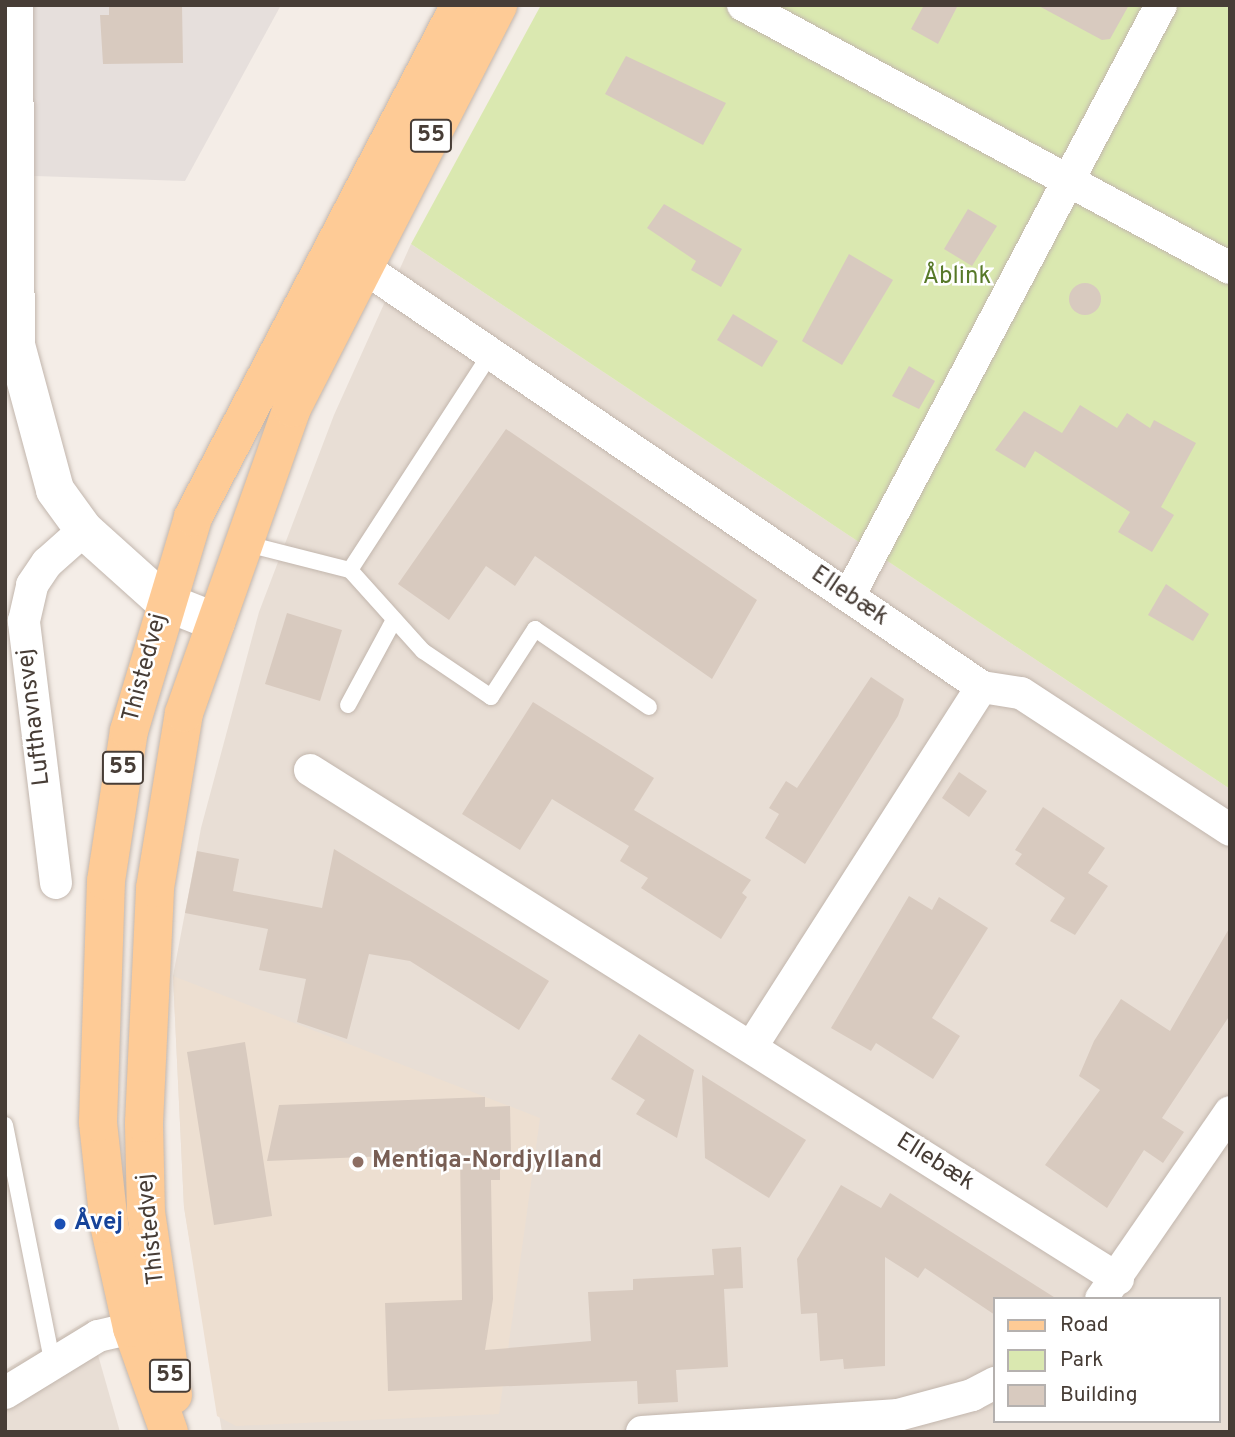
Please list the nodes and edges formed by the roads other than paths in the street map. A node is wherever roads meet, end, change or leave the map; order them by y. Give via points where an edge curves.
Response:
1 (14, 5) edge
2 (460, 5) edge
3 (498, 5) edge
4 (743, 5) edge
5 (1161, 5) edge
6 (1072, 179) junction
7 (331, 246) junction
8 (363, 267) junction
9 (1230, 268) edge
10 (491, 353) junction
11 (84, 530) junction
12 (241, 542) junction
13 (350, 570) junction
14 (849, 596) junction
15 (163, 601) junction
16 (394, 620) junction
17 (215, 622) junction
18 (982, 687) junction
19 (348, 705) dead end
20 (649, 707) dead end
21 (310, 770) dead end
22 (1230, 830) edge
23 (55, 883) dead end
24 (752, 1046) junction
25 (1230, 1112) edge
26 (5, 1125) edge
27 (1110, 1289) edge
28 (148, 1324) junction
29 (53, 1365) junction
30 (993, 1383) edge
31 (5, 1394) edge
32 (169, 1432) edge
33 (177, 1432) edge
34 (642, 1432) edge

1 - 11 street via 16,345 55,490
2 - 7 main road, Thistedvej / 55
3 - 8 main road, Thistedvej / 55
4 - 6 street
5 - 6 street
6 - 9 street
6 - 14 street
7 - 8 street, Ellebæk
7 - 15 main road, Thistedvej / 55 via 192,517
8 - 10 street, Ellebæk
8 - 12 main road, Thistedvej / 55 via 292,408
10 - 13 lane
10 - 14 street, Ellebæk
11 - 15 street
11 - 23 street, Lufthavnsvej via 47,563 32,585 24,621
12 - 13 lane
12 - 17 main road, Thistedvej / 55
13 - 16 lane
14 - 18 street, Ellebæk
15 - 17 street
15 - 28 main road, Thistedvej / 55 via 129,731 106,881 98,1014 98,1122 109,1224
16 - 19 lane
16 - 20 lane via 423,652 491,697 535,629
17 - 28 main road, Thistedvej / 55 via 176,751 155,888 146,1013
18 - 22 street via 1021,693
18 - 24 street
21 - 24 street, Ellebæk
24 - 27 street, Ellebæk
25 - 27 street, Ellebæk
26 - 29 lane
28 - 29 street via 99,1336
28 - 32 main road, Thistedvej / 55
28 - 33 main road, Thistedvej / 55
29 - 31 street
30 - 34 street via 972,1395 898,1415

